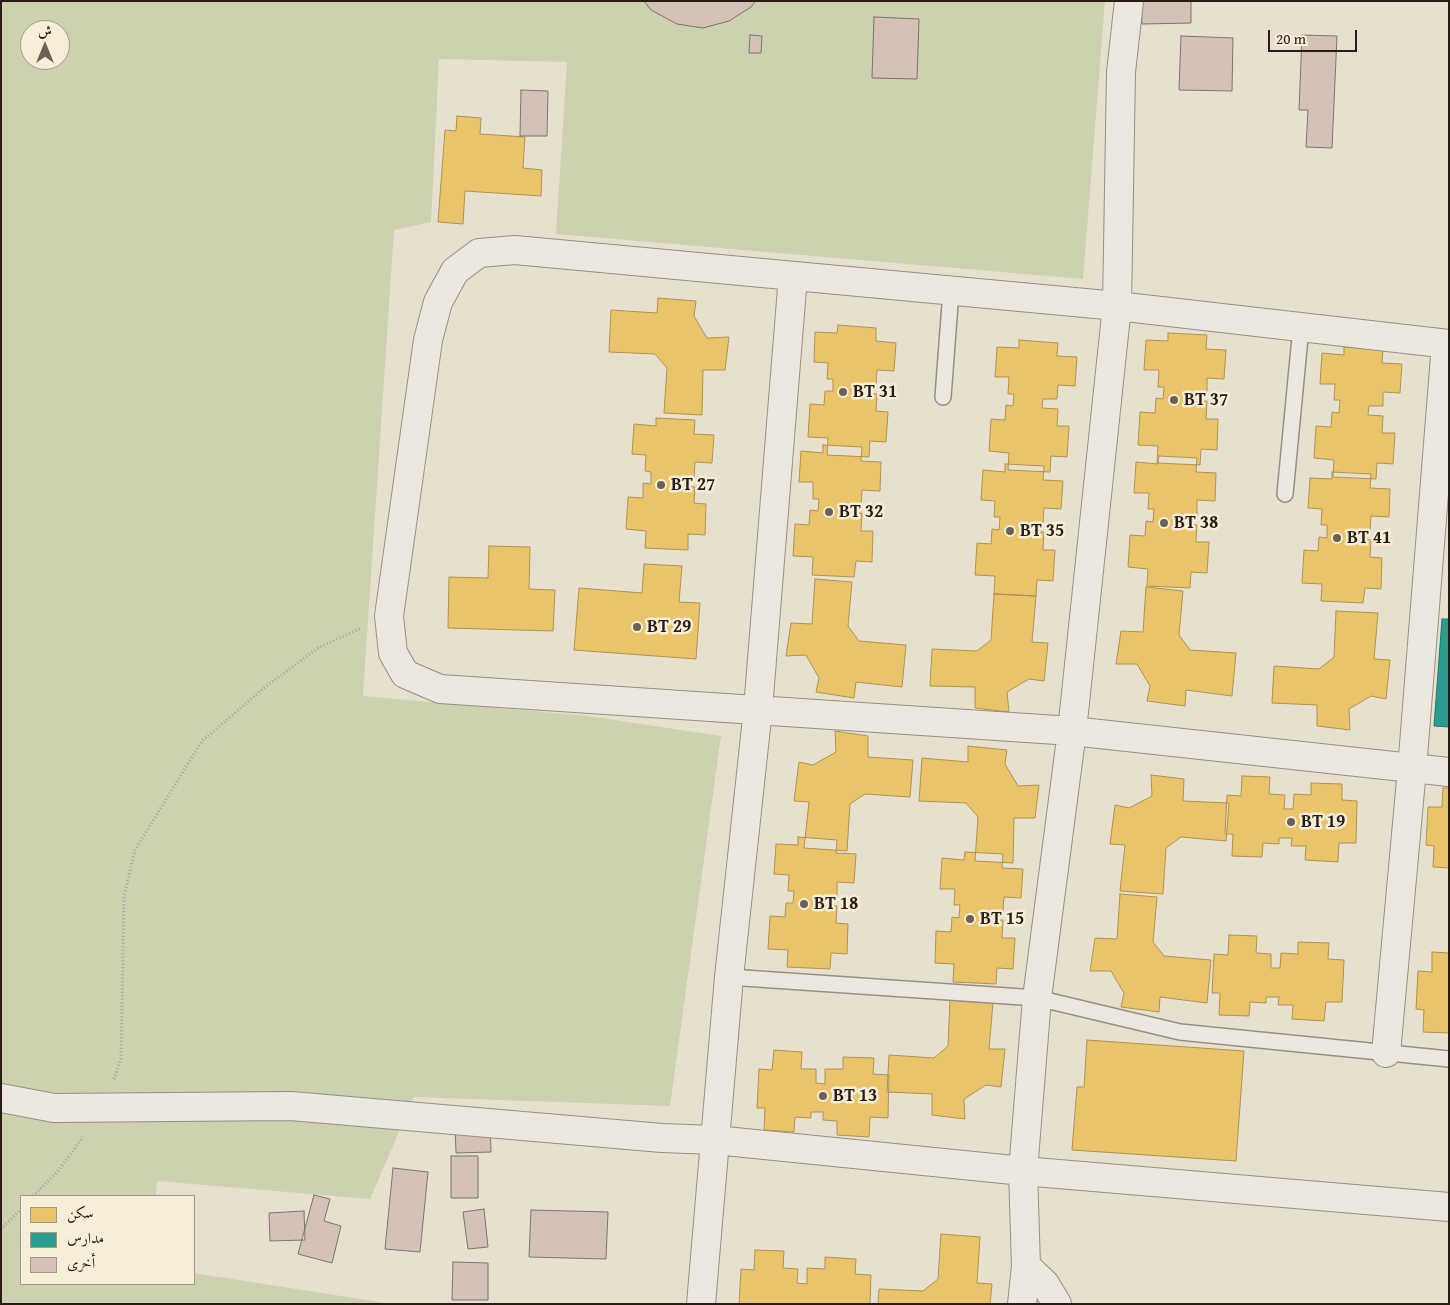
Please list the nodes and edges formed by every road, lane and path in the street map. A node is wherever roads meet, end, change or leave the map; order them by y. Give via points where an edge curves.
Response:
1 (1129, 1) edge
2 (793, 276) junction
3 (951, 291) junction
4 (1117, 306) junction
5 (1301, 327) junction
6 (1447, 344) edge
7 (943, 397) dead end
8 (1285, 494) dead end
9 (389, 616) junction
10 (758, 709) junction
11 (1072, 731) junction
12 (1412, 769) junction
13 (1449, 772) edge
14 (729, 977) junction
15 (1037, 998) junction
16 (1386, 1053) junction
17 (1449, 1059) edge
18 (1, 1098) edge
19 (104, 1108) junction
20 (715, 1140) junction
21 (1023, 1171) junction
22 (35, 1195) edge
23 (1449, 1207) edge
24 (20, 1210) edge
25 (1, 1229) edge
26 (1026, 1266) junction
27 (701, 1304) edge
28 (1022, 1304) edge
29 (1057, 1304) edge

1 - 4 street via 1121,72
2 - 3 street
2 - 9 street via 515,250 479,253 455,271 438,302 428,340
2 - 10 street
3 - 4 street
3 - 7 lane
4 - 5 street
4 - 11 street
5 - 6 street
5 - 8 lane
6 - 12 street
9 - 10 street via 393,653 405,674 440,689
9 - 19 path via 318,648 264,688 202,741 135,850 124,896 121,1060
10 - 11 street
10 - 14 street
11 - 12 street
11 - 15 street
12 - 13 street
12 - 16 street
14 - 15 lane
14 - 20 street
15 - 16 lane via 1180,1032
15 - 21 street
16 - 17 lane
18 - 19 street via 54,1108
19 - 20 street via 291,1106
19 - 22 path via 59,1170
20 - 21 street
20 - 27 street
21 - 23 street
21 - 26 street
24 - 25 path
26 - 28 street
26 - 29 street via 1045,1284

